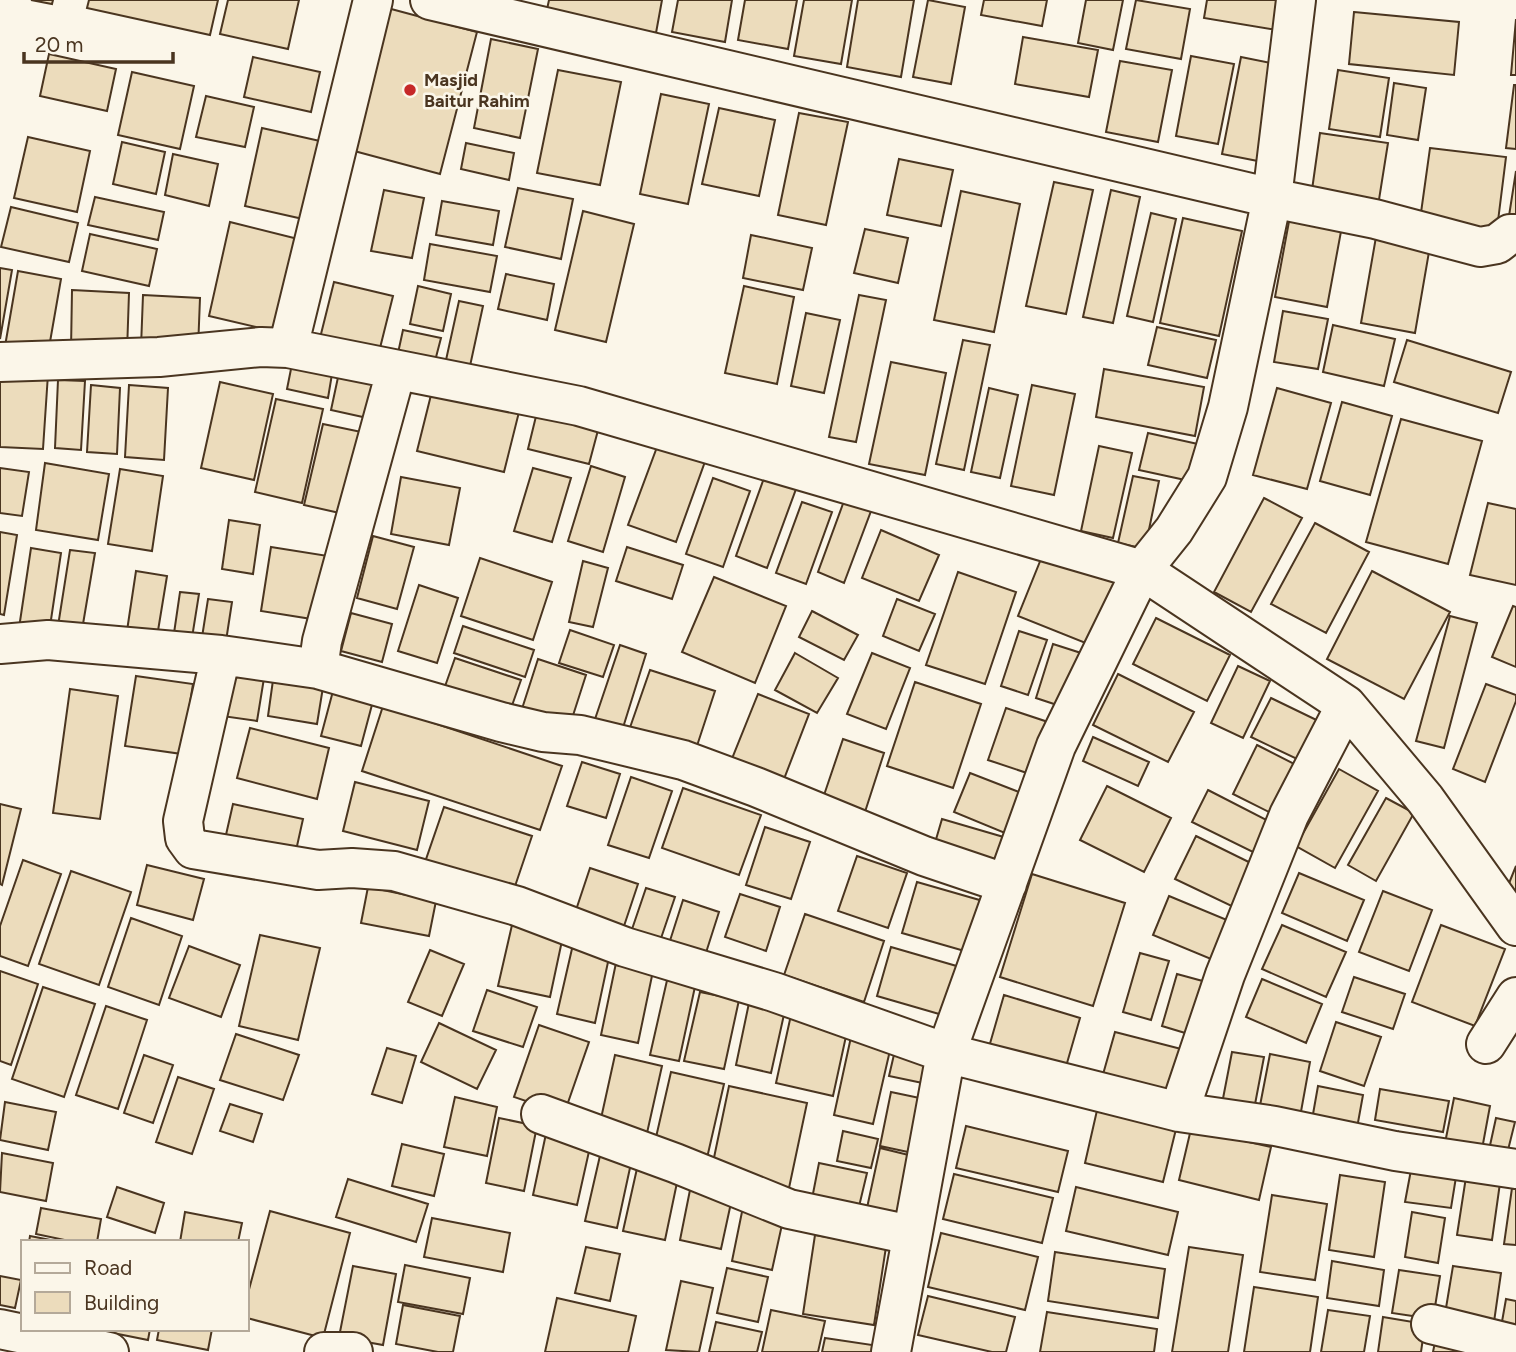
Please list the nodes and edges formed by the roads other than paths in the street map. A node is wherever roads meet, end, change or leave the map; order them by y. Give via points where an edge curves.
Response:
1 (373, 0) edge
2 (430, 0) edge
3 (1296, 0) edge
4 (524, 11) edge
5 (1272, 198) junction
6 (1516, 234) edge
7 (288, 348) junction
8 (0, 362) edge
9 (396, 371) junction
10 (1142, 570) junction
11 (0, 644) edge
12 (221, 655) junction
13 (318, 669) junction
14 (1346, 705) junction
15 (1007, 884) junction
16 (1516, 926) edge
17 (1516, 997) edge
18 (1486, 1044) dead end
19 (946, 1053) junction
20 (1179, 1112) junction
21 (541, 1114) dead end
22 (1516, 1169) edge
23 (911, 1235) junction
24 (1431, 1324) dead end
25 (0, 1329) edge
26 (1516, 1345) edge
27 (109, 1352) edge
28 (324, 1352) edge
29 (353, 1352) edge
30 (891, 1352) edge

1 - 7 street
2 - 4 street
3 - 5 street
4 - 5 street
5 - 6 street via 1480,247
5 - 10 street via 1228,407 1207,477
7 - 8 street
7 - 9 street
9 - 10 street via 579,406
9 - 13 street
10 - 14 street
10 - 15 street via 1056,746
11 - 12 street via 48,640
12 - 13 street
12 - 19 street via 183,821 185,838 193,849 318,870 394,871 517,906 625,947 774,992
13 - 15 street via 501,722 683,760 924,856
14 - 16 street via 1425,799
14 - 20 street via 1289,815 1225,975
15 - 19 street
17 - 18 street
19 - 20 street
19 - 23 street
20 - 22 street
21 - 23 street via 789,1209
23 - 30 street
24 - 26 street
25 - 27 street
28 - 29 street

